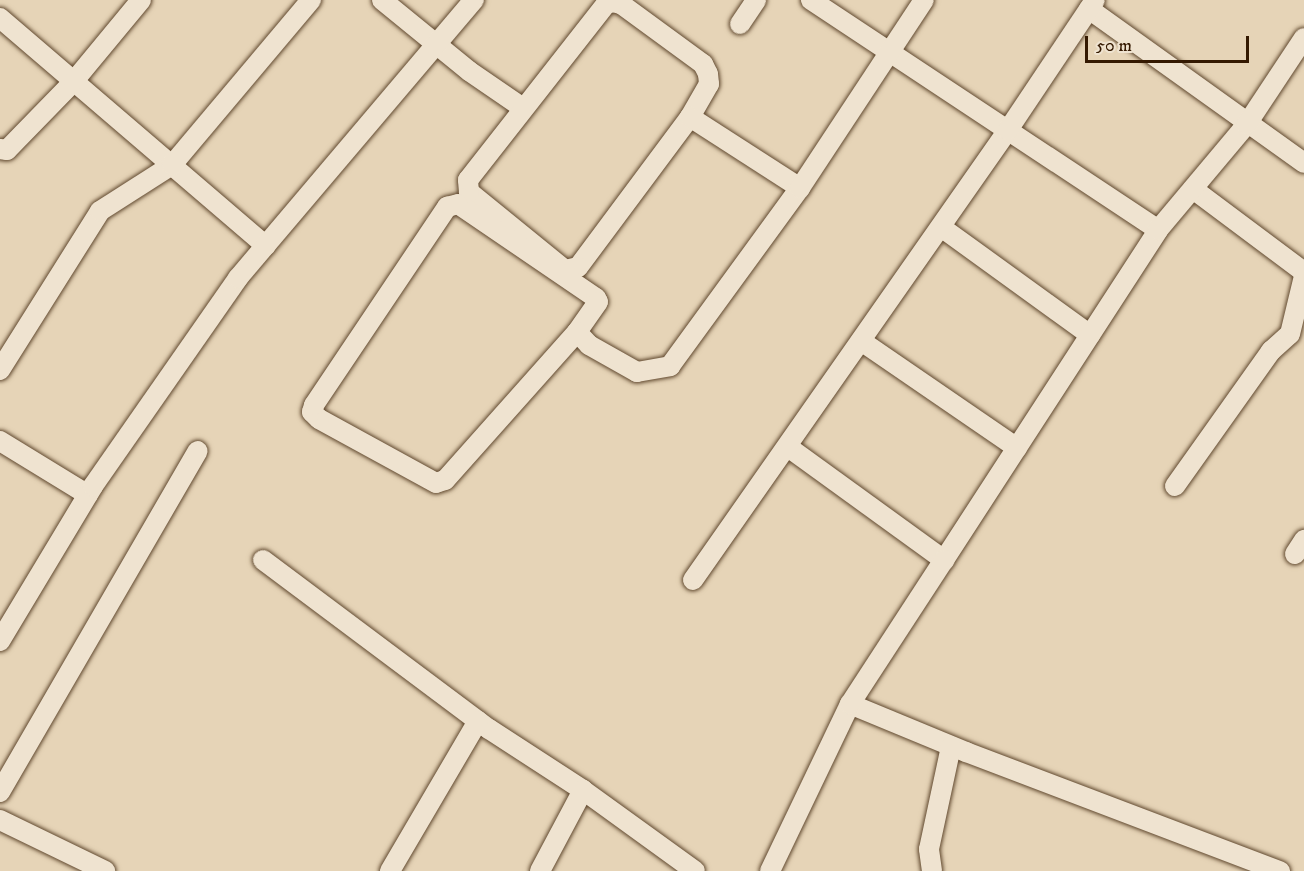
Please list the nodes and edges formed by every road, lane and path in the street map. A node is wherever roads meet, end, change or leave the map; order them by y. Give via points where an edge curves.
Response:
1 (141, 0) edge
2 (311, 0) edge
3 (382, 0) edge
4 (474, 0) edge
5 (756, 0) edge
6 (811, 0) edge
7 (924, 0) edge
8 (1092, 5) edge
9 (0, 18) edge
10 (740, 24) dead end
11 (1304, 38) edge
12 (436, 45) junction
13 (889, 54) junction
14 (74, 81) junction
15 (523, 108) junction
16 (690, 117) junction
17 (1247, 124) junction
18 (1008, 130) junction
19 (0, 149) edge
20 (1304, 162) edge
21 (172, 165) junction
22 (800, 188) junction
23 (1193, 189) junction
24 (941, 227) junction
25 (1158, 230) junction
26 (266, 246) junction
27 (1304, 274) edge
28 (577, 332) junction
29 (1090, 336) junction
30 (1297, 338) edge
31 (861, 341) junction
32 (0, 370) edge
33 (0, 441) edge
34 (788, 447) junction
35 (1017, 448) junction
36 (198, 451) dead end
37 (1175, 486) dead end
38 (88, 495) junction
39 (263, 560) dead end
40 (944, 560) junction
41 (693, 580) dead end
42 (0, 641) edge
43 (850, 704) junction
44 (478, 721) junction
45 (951, 746) junction
46 (583, 790) junction
47 (0, 792) edge
48 (0, 820) edge
49 (692, 870) edge
50 (105, 871) edge
51 (390, 871) edge
52 (540, 871) edge
53 (770, 871) edge
54 (932, 871) edge
55 (1280, 871) edge

1 - 14 street
2 - 21 street
3 - 12 street
4 - 12 street
5 - 10 street
6 - 13 street
7 - 13 street
8 - 17 street
8 - 18 street
9 - 14 street
11 - 17 street
12 - 15 street
12 - 26 street
13 - 18 street
13 - 22 street
14 - 19 street via 7,150
14 - 21 street
15 - 16 street via 606,4 613,2 703,64 709,84
15 - 16 street via 468,180 467,187 565,270 578,267
16 - 22 street
17 - 20 street
17 - 23 street
18 - 24 street
18 - 25 street
21 - 26 street
21 - 32 street via 100,211
22 - 28 street via 670,366 637,372 589,345
23 - 25 street
23 - 27 street
24 - 29 street
24 - 31 street
25 - 29 street
26 - 38 street via 238,278
27 - 30 street
28 - 28 street via 597,308 596,298 469,209 458,204 447,207 312,412 436,483 445,480
29 - 35 street
30 - 37 street via 1271,351
31 - 34 street
31 - 35 street
33 - 38 street
34 - 40 street
34 - 41 street
35 - 40 street
36 - 47 street
38 - 42 street
39 - 44 street
40 - 43 street
43 - 45 street
43 - 53 street
44 - 46 street
44 - 51 street
45 - 54 street via 929,849
45 - 55 street
46 - 49 street
46 - 52 street
48 - 50 street

